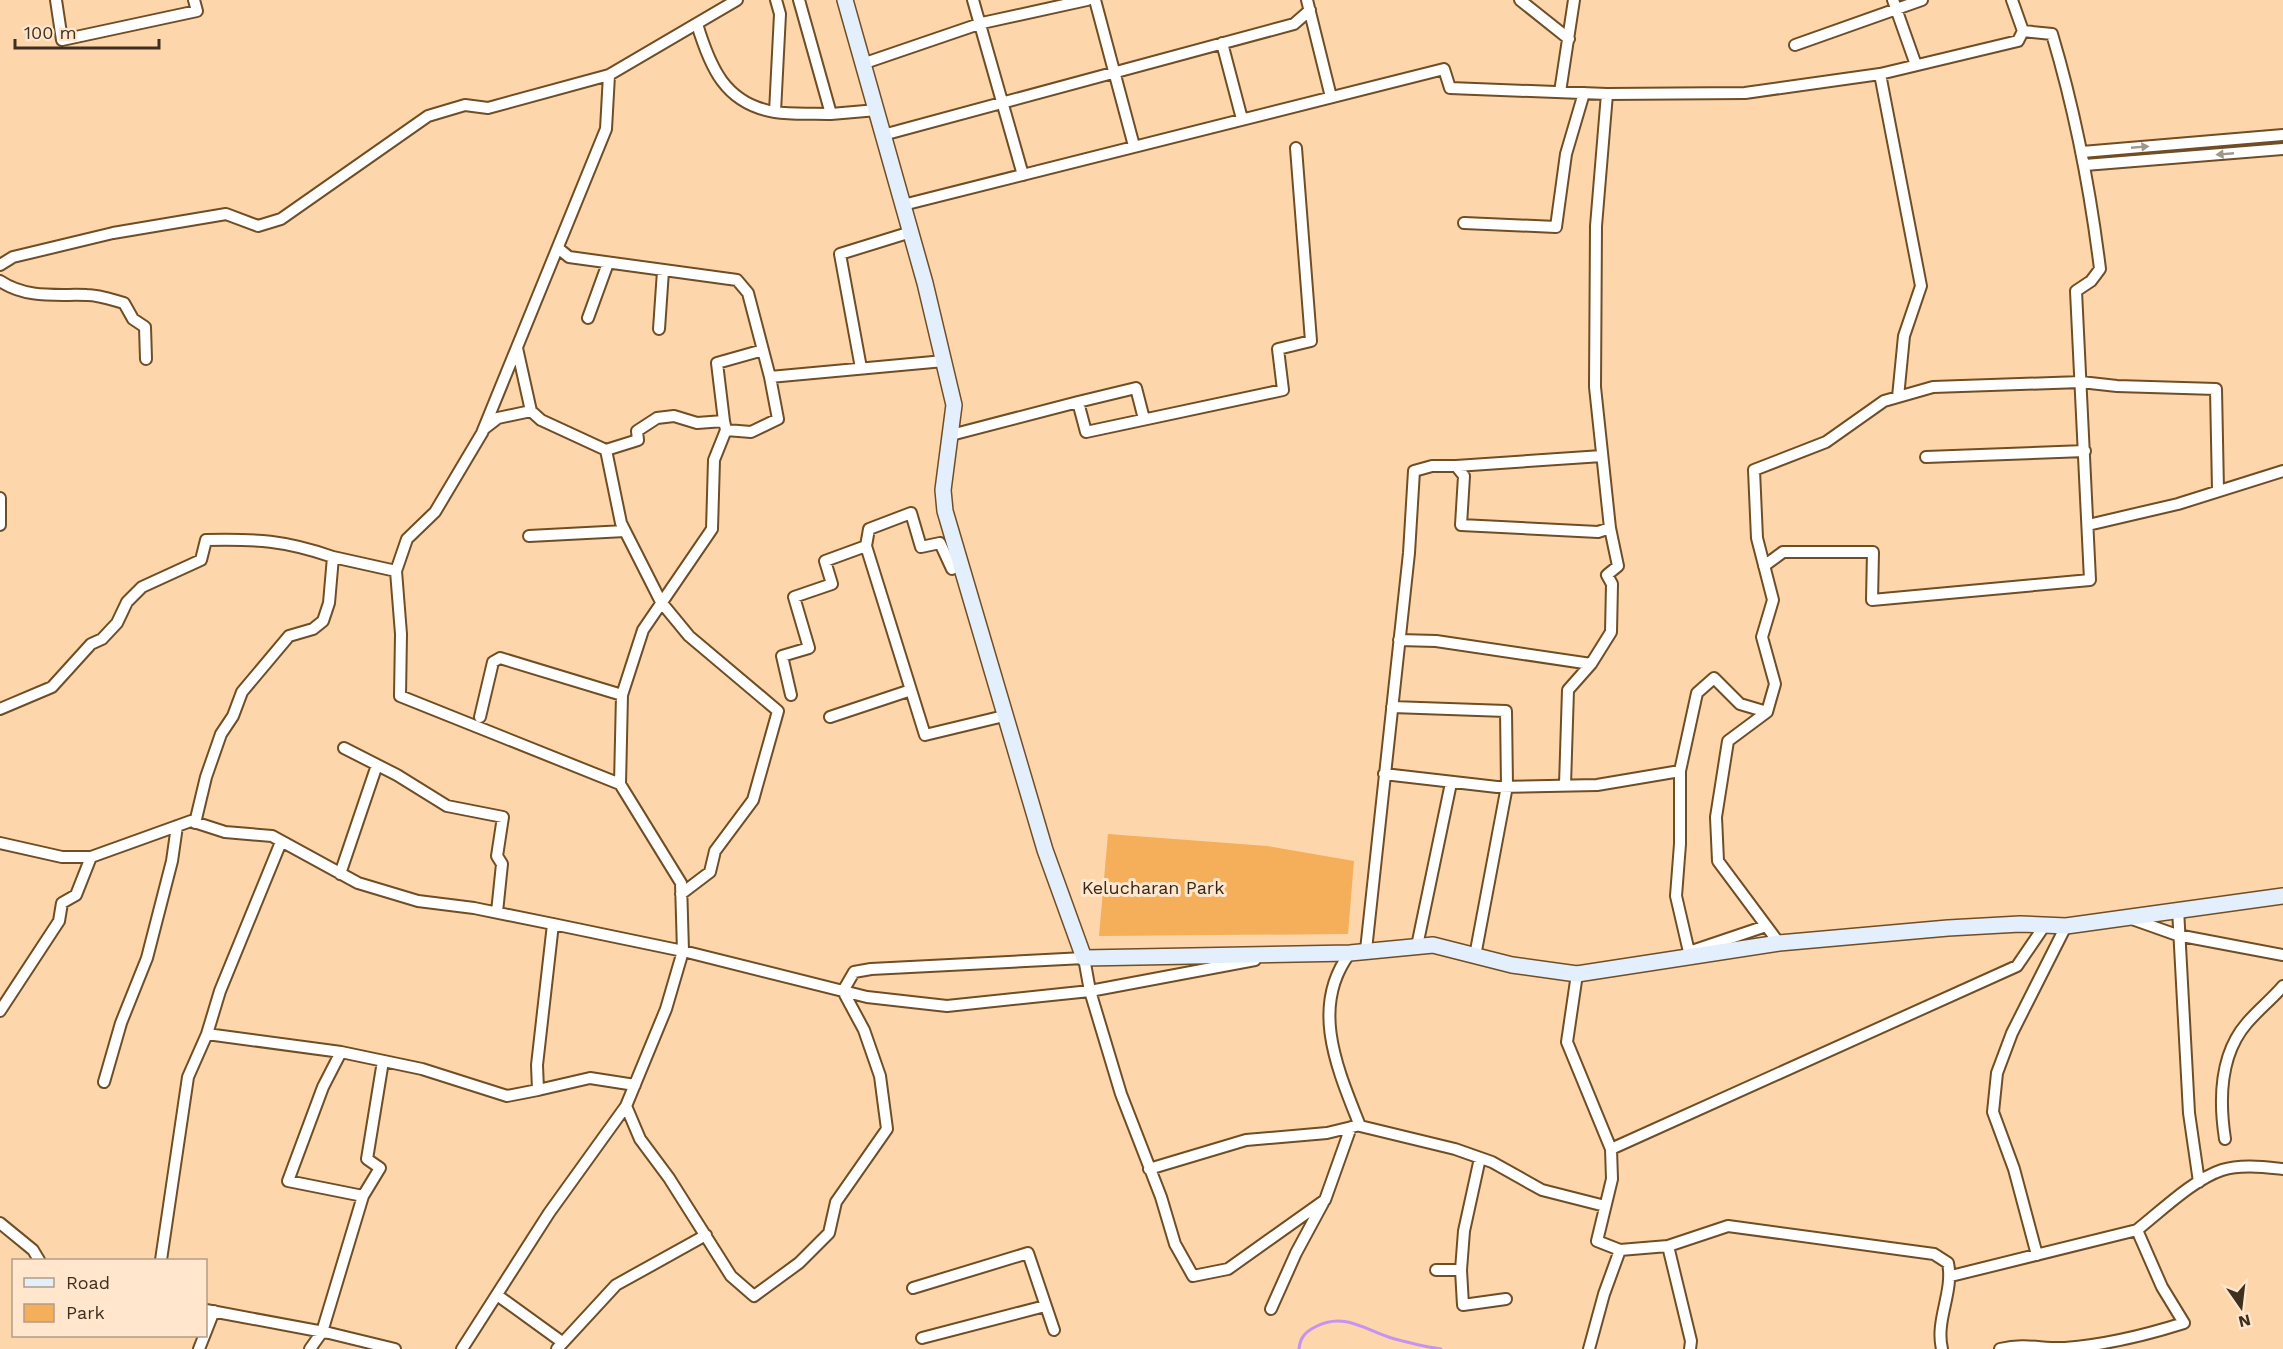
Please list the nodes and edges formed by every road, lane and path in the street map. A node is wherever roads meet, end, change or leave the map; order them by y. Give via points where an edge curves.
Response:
1 (56, 0) edge
2 (194, 0) edge
3 (737, 0) edge
4 (776, 0) edge
5 (799, 0) edge
6 (845, 0) edge
7 (974, 0) edge
8 (1088, 0) edge
9 (1095, 0) edge
10 (1520, 0) edge
11 (1574, 0) edge
12 (1922, 0) edge
13 (2012, 0) edge
14 (1895, 4) edge
15 (1309, 5) edge
16 (982, 23) junction
17 (697, 24) junction
18 (2023, 31) junction
19 (1569, 39) junction
20 (1222, 43) junction
21 (1795, 45) dead end
22 (865, 63) junction
23 (1916, 65) junction
24 (1114, 72) junction
25 (1880, 74) junction
26 (609, 75) junction
27 (1560, 92) junction
28 (1584, 93) junction
29 (1607, 94) junction
30 (1331, 97) junction
31 (1002, 103) junction
32 (877, 110) junction
33 (775, 112) junction
34 (831, 114) junction
35 (1242, 119) junction
36 (883, 135) junction
37 (2283, 135) edge
38 (1134, 146) junction
39 (1296, 148) dead end
40 (2283, 149) edge
41 (2082, 152) junction
42 (2085, 165) junction
43 (1023, 175) junction
44 (903, 205) junction
45 (1464, 223) dead end
46 (911, 232) junction
47 (558, 248) junction
48 (608, 262) junction
49 (0, 265) edge
50 (663, 271) junction
51 (0, 281) edge
52 (588, 318) dead end
53 (659, 329) dead end
54 (517, 347) junction
55 (763, 350) junction
56 (146, 359) dead end
57 (944, 361) junction
58 (861, 368) junction
59 (770, 377) junction
60 (2081, 382) junction
61 (1898, 397) junction
62 (1078, 402) junction
63 (531, 411) junction
64 (1144, 418) junction
65 (725, 426) junction
66 (483, 430) junction
67 (951, 435) junction
68 (606, 450) junction
69 (2085, 451) junction
70 (1602, 456) junction
71 (1926, 457) dead end
72 (1456, 466) junction
73 (2283, 471) edge
74 (2218, 490) junction
75 (0, 498) edge
76 (0, 525) edge
77 (2088, 525) junction
78 (1610, 528) junction
79 (625, 531) junction
80 (529, 536) dead end
81 (866, 546) junction
82 (333, 557) junction
83 (1764, 566) junction
84 (952, 568) dead end
85 (396, 571) junction
86 (661, 603) junction
87 (1400, 639) junction
88 (1591, 664) junction
89 (911, 690) junction
90 (622, 695) junction
91 (791, 695) dead end
92 (1392, 708) junction
93 (0, 710) edge
94 (1767, 712) junction
95 (1004, 716) junction
96 (480, 717) dead end
97 (830, 717) dead end
98 (344, 748) dead end
99 (377, 765) junction
100 (1680, 771) junction
101 (1384, 774) junction
102 (1451, 783) junction
103 (620, 784) junction
104 (1565, 785) junction
105 (1507, 786) junction
106 (195, 823) junction
107 (177, 826) junction
108 (281, 842) junction
109 (0, 843) edge
110 (91, 857) junction
111 (340, 874) junction
112 (681, 894) junction
113 (2283, 896) edge
114 (2178, 909) junction
115 (497, 912) junction
116 (2128, 918) junction
117 (553, 924) junction
118 (2045, 925) junction
119 (1766, 926) junction
120 (2066, 926) junction
121 (2177, 934) junction
122 (1779, 943) junction
123 (1417, 946) junction
124 (1366, 950) junction
125 (683, 951) junction
126 (1350, 953) junction
127 (1289, 954) junction
128 (1475, 956) junction
129 (2283, 956) edge
130 (1084, 958) junction
131 (1577, 975) junction
132 (2283, 986) edge
133 (1090, 990) junction
134 (843, 991) junction
135 (0, 1011) edge
136 (207, 1034) junction
137 (341, 1052) junction
138 (383, 1061) junction
139 (104, 1082) dead end
140 (635, 1085) junction
141 (538, 1090) junction
142 (626, 1106) junction
143 (1355, 1126) junction
144 (2225, 1139) dead end
145 (1611, 1149) junction
146 (1480, 1158) junction
147 (1149, 1169) junction
148 (2283, 1169) edge
149 (2199, 1182) junction
150 (363, 1196) junction
151 (1325, 1200) junction
152 (1605, 1206) junction
153 (0, 1223) edge
154 (2137, 1230) junction
155 (706, 1235) junction
156 (1668, 1246) junction
157 (1620, 1250) junction
158 (2037, 1255) junction
159 (38, 1259) edge
160 (161, 1259) edge
161 (1436, 1269) dead end
162 (1461, 1270) junction
163 (1951, 1276) junction
164 (913, 1288) dead end
165 (497, 1295) junction
166 (1506, 1299) dead end
167 (1045, 1306) junction
168 (1271, 1309) dead end
169 (210, 1310) edge
170 (1054, 1330) dead end
171 (322, 1332) junction
172 (922, 1338) dead end
173 (559, 1346) edge
174 (2021, 1347) edge
175 (309, 1349) edge
176 (395, 1349) edge
177 (462, 1349) edge
178 (1589, 1349) edge
179 (1691, 1349) edge
180 (1942, 1349) edge
181 (2000, 1349) edge

1 - 2 street via 62,40 197,11
3 - 17 street
4 - 33 street via 780,14
5 - 34 street
6 - 22 street
7 - 16 street
8 - 16 street
9 - 24 street
10 - 19 street
11 - 19 street
12 - 14 street
13 - 18 street
14 - 21 street
14 - 23 street
15 - 20 street via 1294,24
15 - 30 street
16 - 22 street
16 - 31 street
17 - 26 street
17 - 33 street via 715,73 722,81 738,99
18 - 23 street via 2018,41
18 - 41 street via 2052,34
19 - 27 street
20 - 24 street
20 - 35 street
22 - 32 street
23 - 25 street
24 - 31 street
24 - 38 street
25 - 29 street via 1744,93
25 - 61 street via 1921,286 1904,336
26 - 47 street via 606,129
26 - 49 street via 488,108 465,105 428,116 281,219 258,226 226,214 112,233 13,257
27 - 28 street
27 - 30 street via 1450,88 1444,69
28 - 29 street
28 - 45 street via 1566,154 1556,227
29 - 70 street via 1596,226 1595,387
30 - 35 street
31 - 36 street
31 - 43 street
32 - 34 street
32 - 36 street
33 - 34 street
35 - 38 street
36 - 44 street
41 -> 37 street
38 - 43 street
39 - 64 street via 1311,341 1278,349 1283,390
40 -> 42 street
41 - 42 street
42 - 60 street via 2100,269 2076,291
43 - 44 street
44 - 46 street
46 - 57 street
46 - 58 street via 840,254
47 - 48 street via 569,257
47 - 54 street
48 - 50 street
48 - 52 street
50 - 53 street
50 - 55 street via 737,280 748,293
51 - 56 street via 12,289 49,296 90,294 124,303 133,319 145,327
54 - 63 street
54 - 66 street
55 - 59 street
55 - 65 street via 717,363
57 - 58 street
57 - 67 street via 954,405
58 - 59 street
59 - 65 street via 778,419 752,432
60 - 61 street via 1933,387
60 - 69 street
60 - 74 street via 2116,387 2216,389
61 - 83 street via 1884,401 1826,442 1754,470 1758,538
62 - 64 street via 1136,388
62 - 64 street via 1086,432
62 - 67 street
63 - 66 street via 498,418
63 - 68 street via 541,420
65 - 68 street via 674,416 657,418 637,431 638,440
65 - 86 street via 714,460 712,529
66 - 85 street via 435,512 407,538
67 - 95 street via 943,490 945,511
68 - 79 street
69 - 71 street
69 - 77 street
70 - 72 street
70 - 78 street
72 - 78 street via 1464,476 1461,525 1598,532
72 - 87 street via 1414,471
73 - 74 street
74 - 77 street via 2178,504
75 - 76 street
77 - 83 street via 2090,580 1872,600 1873,552 1784,552
78 - 88 street via 1618,566 1607,575 1612,584 1611,632
79 - 80 street
79 - 86 street
81 - 84 street via 869,529 911,513 921,547 940,543
81 - 89 street
81 - 91 street via 825,561 832,584 794,597 809,648 782,656
82 - 85 street
82 - 93 street via 277,540 206,540 201,560 141,587 127,602 117,623 102,639 91,644 52,687
82 - 106 street via 329,603 323,621 313,629 289,636 242,692 221,734
83 - 94 street via 1773,600 1762,637 1775,684
85 - 103 street via 400,696
86 - 90 street via 643,630
86 - 112 street via 689,636 778,711 753,800 715,851 710,872
87 - 88 street
87 - 92 street
88 - 104 street via 1568,690
89 - 95 street via 925,735
89 - 97 street
90 - 96 street via 500,658 493,662
90 - 103 street
92 - 101 street
92 - 105 street via 1506,711
94 - 100 street via 1740,704 1714,678 1697,693
94 - 119 street via 1728,741 1716,817 1718,861
95 - 130 street via 1045,850
98 - 99 street
99 - 111 street
99 - 115 street via 447,806 503,817 496,856 502,864
100 - 104 street via 1597,785
100 - 119 street via 1676,896 1689,952
101 - 102 street
101 - 124 street
102 - 105 street
102 - 123 street
103 - 112 street via 681,883
104 - 105 street
105 - 128 street
106 - 107 street
106 - 108 street via 225,832 272,836
107 - 110 street
107 - 139 street via 147,958
108 - 111 street
108 - 136 street via 220,991
109 - 110 street via 62,857
110 - 135 street via 75,895 62,903 59,921
111 - 115 street via 418,902
112 - 125 street
113 - 114 street
114 - 116 street
114 - 121 street
115 - 117 street
116 - 120 street
116 - 121 street
117 - 125 street
117 - 141 street via 537,1065
118 - 120 street
118 - 122 street via 1948,928
118 - 145 street via 2017,966
119 - 122 street
120 - 158 street via 2012,1033 1997,1073 1993,1112 2014,1168
121 - 129 street
121 - 149 street via 2189,1113
122 - 131 street
123 - 124 street
123 - 128 street via 1433,945
124 - 126 street
125 - 134 street
125 - 140 street via 666,1009
126 - 127 street
126 - 143 street via 1340,966 1328,1000 1342,1086
127 - 130 street
127 - 133 street
128 - 131 street
130 - 133 street
130 - 134 street via 871,969 855,972
131 - 145 street via 1567,1042
132 - 144 street via 2246,1024 2232,1046 2223,1085
133 - 134 street via 947,1006
133 - 147 street via 1121,1095
134 - 155 street via 864,1030 880,1076 886,1129 836,1202 829,1233 799,1263 754,1296 731,1276
136 - 137 street
136 - 160 street via 188,1077
137 - 138 street
137 - 150 street via 323,1087 288,1181
138 - 141 street via 507,1096
138 - 150 street via 368,1159 380,1168
140 - 141 street via 590,1078
140 - 142 street
142 - 155 street via 640,1139
142 - 165 street via 549,1213
143 - 146 street
143 - 147 street via 1327,1133 1246,1140
143 - 151 street
145 - 152 street via 1612,1179
146 - 152 street via 1542,1190
146 - 162 street via 1464,1231
147 - 151 street via 1175,1244 1193,1276 1228,1269
148 - 149 street via 2255,1166 2222,1170
149 - 154 street
150 - 171 street
151 - 168 street
152 - 157 street via 1597,1242
153 - 159 street
154 - 158 street
154 - 174 street via 2162,1287 2184,1323 2141,1337 2064,1348
155 - 173 street via 616,1285
156 - 157 street
156 - 163 street via 1728,1226 1934,1254 1948,1263
156 - 179 street
157 - 178 street
158 - 163 street
161 - 162 street
162 - 166 street via 1462,1305
163 - 180 street via 1941,1328
164 - 167 street via 1028,1253
165 - 173 street
165 - 177 street
167 - 170 street
167 - 172 street
169 - 171 street
171 - 175 street
171 - 176 street
174 - 181 street

